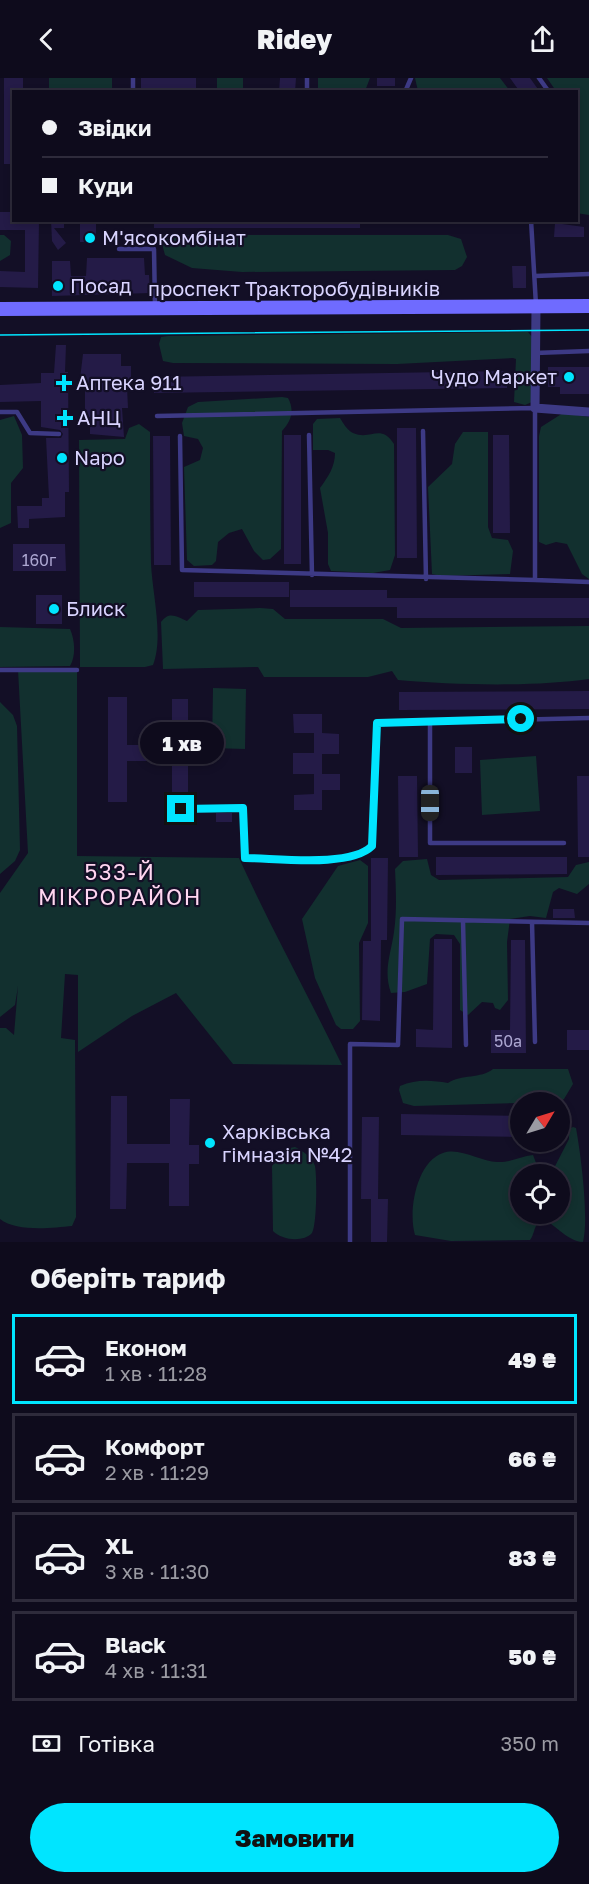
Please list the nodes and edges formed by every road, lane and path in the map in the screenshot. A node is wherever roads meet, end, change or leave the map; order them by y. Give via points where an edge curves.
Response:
1 (531, 222) edge
2 (119, 249) dead end
3 (589, 274) edge
4 (535, 276) junction
5 (589, 306) edge
6 (536, 307) junction
7 (0, 309) edge
8 (156, 309) junction
9 (589, 351) edge
10 (535, 353) junction
11 (535, 408) junction
12 (0, 412) edge
13 (589, 412) edge
14 (157, 416) dead end
15 (423, 431) dead end
16 (58, 434) dead end
17 (309, 435) dead end
18 (180, 436) dead end
19 (312, 575) junction
20 (426, 579) junction
21 (535, 580) junction
22 (589, 582) edge
23 (0, 670) edge
24 (77, 670) dead end
25 (589, 718) edge
26 (430, 721) junction
27 (181, 809) dead end
28 (564, 843) dead end
29 (463, 921) junction
30 (532, 922) junction
31 (589, 923) edge
32 (535, 1042) dead end
33 (466, 1045) dead end
34 (350, 1242) edge

1 - 4 lane
2 - 8 lane via 154,249
3 - 4 lane
4 - 6 lane
5 - 6 street, проспект Тракторобудівників
6 - 8 street, проспект Тракторобудівників
6 - 10 street
7 - 8 street, проспект Тракторобудівників
9 - 10 lane
10 - 11 street
11 - 13 street
11 - 14 lane
11 - 21 lane
12 - 16 lane via 18,412 30,433
15 - 20 lane
17 - 19 lane
18 - 19 lane via 182,570
19 - 20 lane
20 - 21 lane
21 - 22 lane
23 - 24 lane
25 - 26 lane
26 - 27 lane via 377,723 372,846 366,852 344,858 245,858 243,808
26 - 28 lane via 430,843
29 - 30 lane
29 - 33 lane
29 - 34 lane via 402,919 398,1045 350,1044
30 - 31 lane
30 - 32 lane

